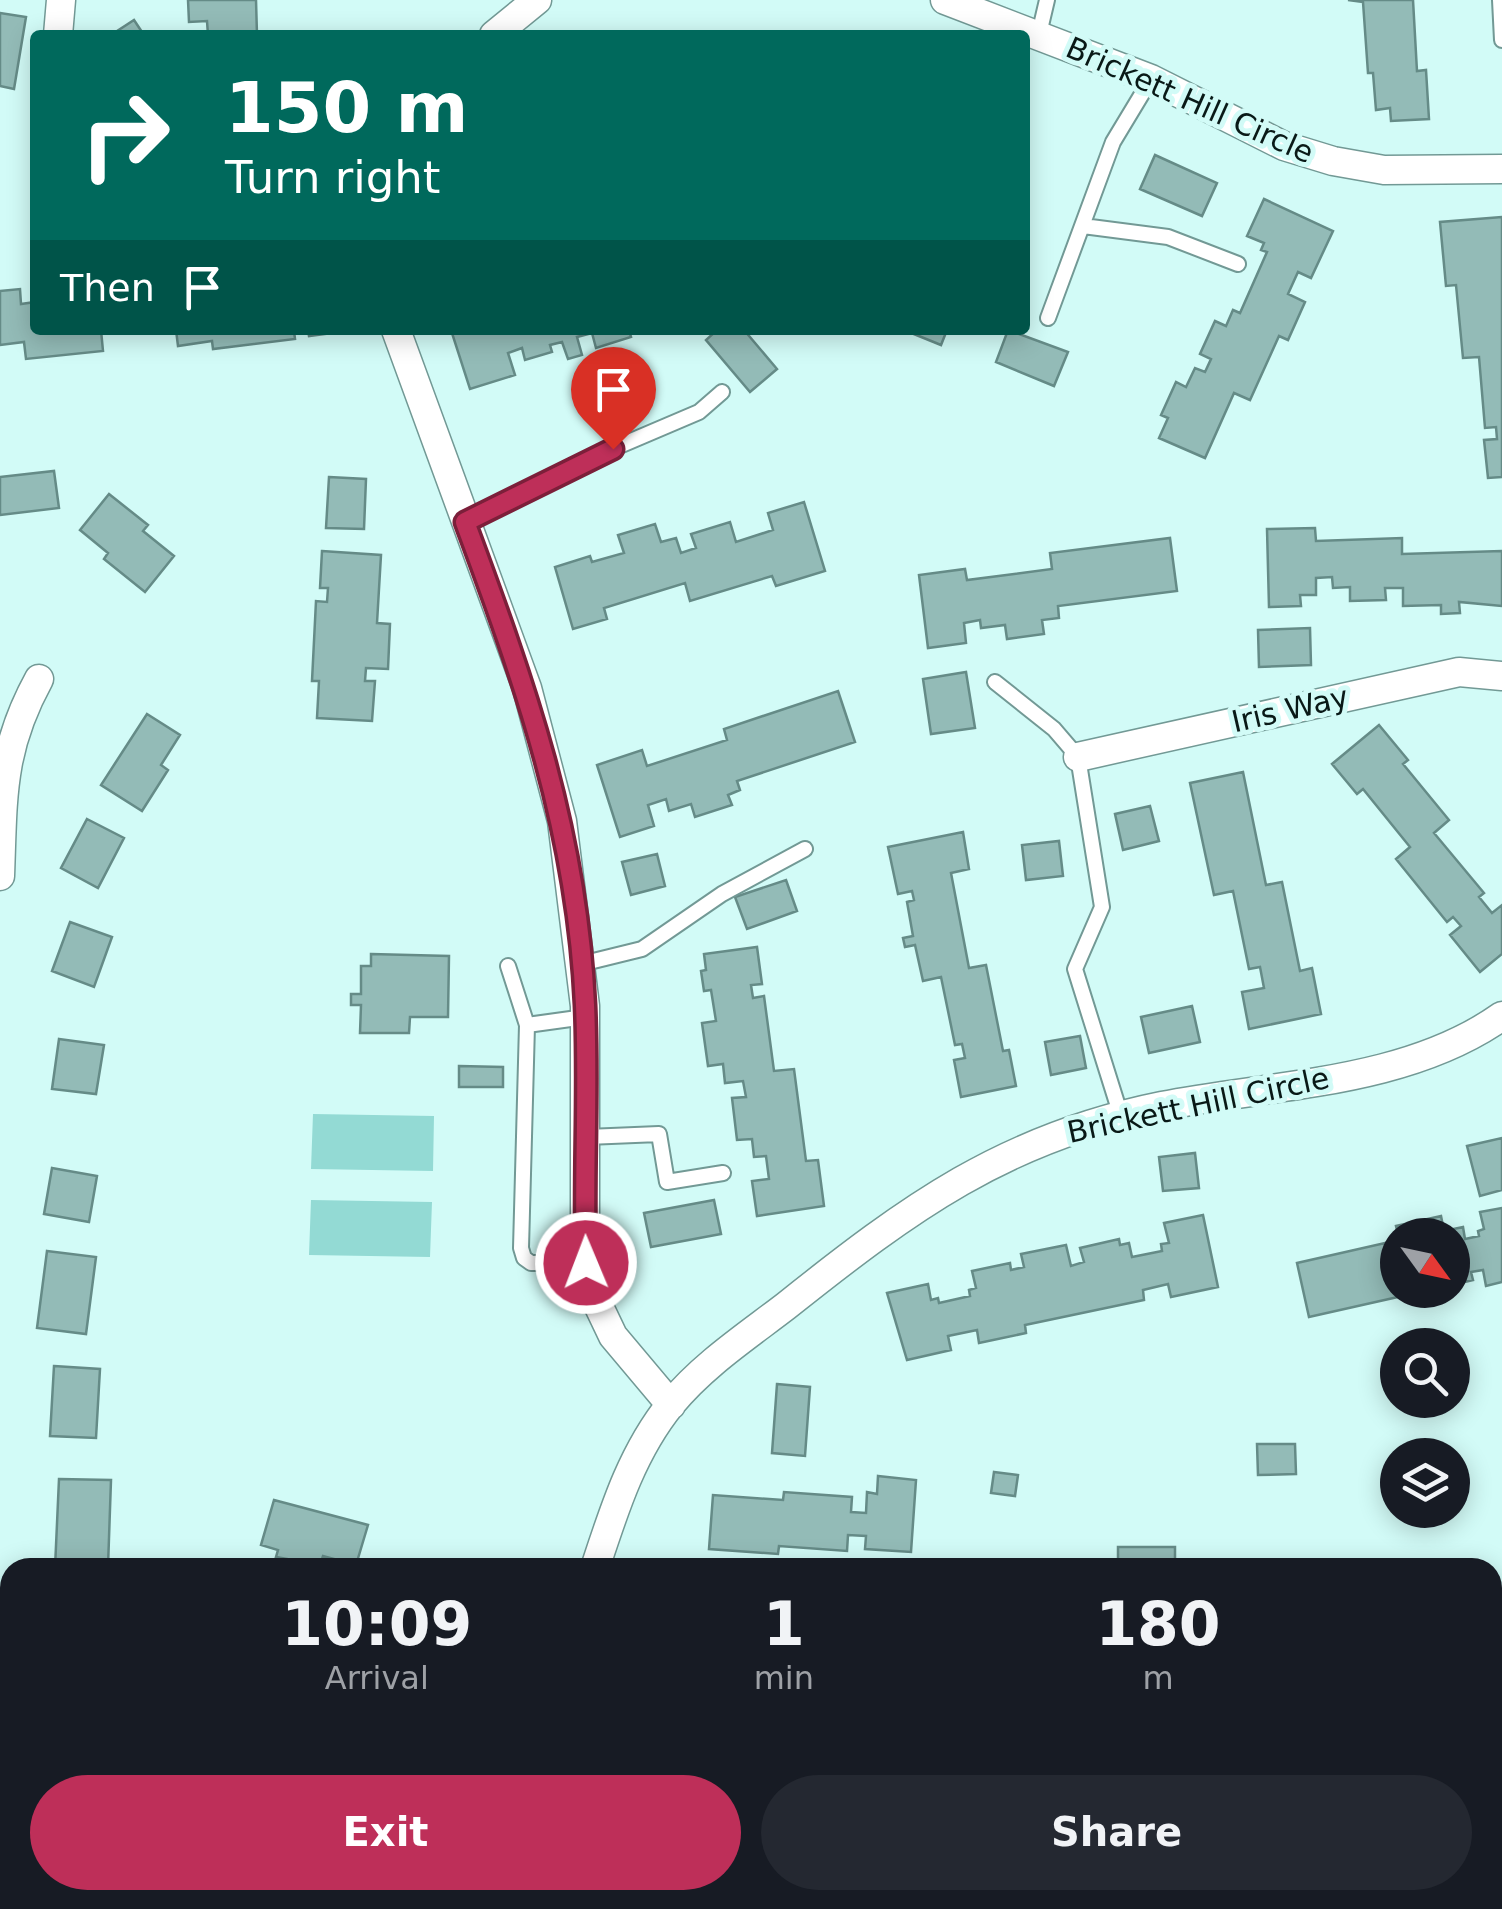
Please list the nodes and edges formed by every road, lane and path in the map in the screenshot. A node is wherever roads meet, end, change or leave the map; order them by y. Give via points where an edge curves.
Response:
1 (61, 0) edge
2 (537, 0) edge
3 (945, 0) edge
4 (1047, 0) edge
5 (1500, 0) edge
6 (58, 30) edge
7 (500, 30) edge
8 (1028, 30) edge
9 (1030, 31) edge
10 (1039, 34) junction
11 (1502, 40) edge
12 (1151, 80) junction
13 (1502, 168) edge
14 (1082, 226) junction
15 (1238, 264) dead end
16 (1048, 318) dead end
17 (398, 335) edge
18 (722, 392) dead end
19 (465, 522) junction
20 (1502, 676) edge
21 (39, 679) dead end
22 (995, 682) dead end
23 (1078, 757) junction
24 (805, 849) dead end
25 (0, 876) edge
26 (582, 964) junction
27 (508, 966) dead end
28 (1502, 1016) edge
29 (585, 1018) junction
30 (527, 1024) junction
31 (1121, 1116) junction
32 (587, 1137) junction
33 (723, 1173) dead end
34 (586, 1263) junction
35 (671, 1405) junction
36 (598, 1558) edge

1 - 6 street
2 - 7 street
3 - 8 street, Brickett Hill Circle
4 - 10 lane
5 - 11 lane
9 - 10 street, Brickett Hill Circle
10 - 12 street, Brickett Hill Circle
12 - 13 street, Brickett Hill Circle via 1284,146 1334,162 1384,170
12 - 14 lane via 1113,142
14 - 15 lane via 1168,237
14 - 16 lane
17 - 19 street
18 - 19 lane via 700,412
19 - 26 street via 543,740
20 - 23 street, Iris Way via 1458,672
21 - 25 street via 4,761
22 - 23 lane
23 - 31 lane via 1102,907 1075,969
24 - 26 lane via 722,894 642,949
26 - 29 street
27 - 30 lane
28 - 31 street, Brickett Hill Circle via 1412,1062
29 - 30 lane
29 - 32 street
30 - 34 lane via 521,1248 531,1263
31 - 35 street, Brickett Hill Circle via 1020,1149 927,1198 723,1355
32 - 33 lane via 659,1134 667,1182
32 - 34 street
34 - 35 street via 614,1336
35 - 36 street, Brickett Hill Circle via 621,1491

